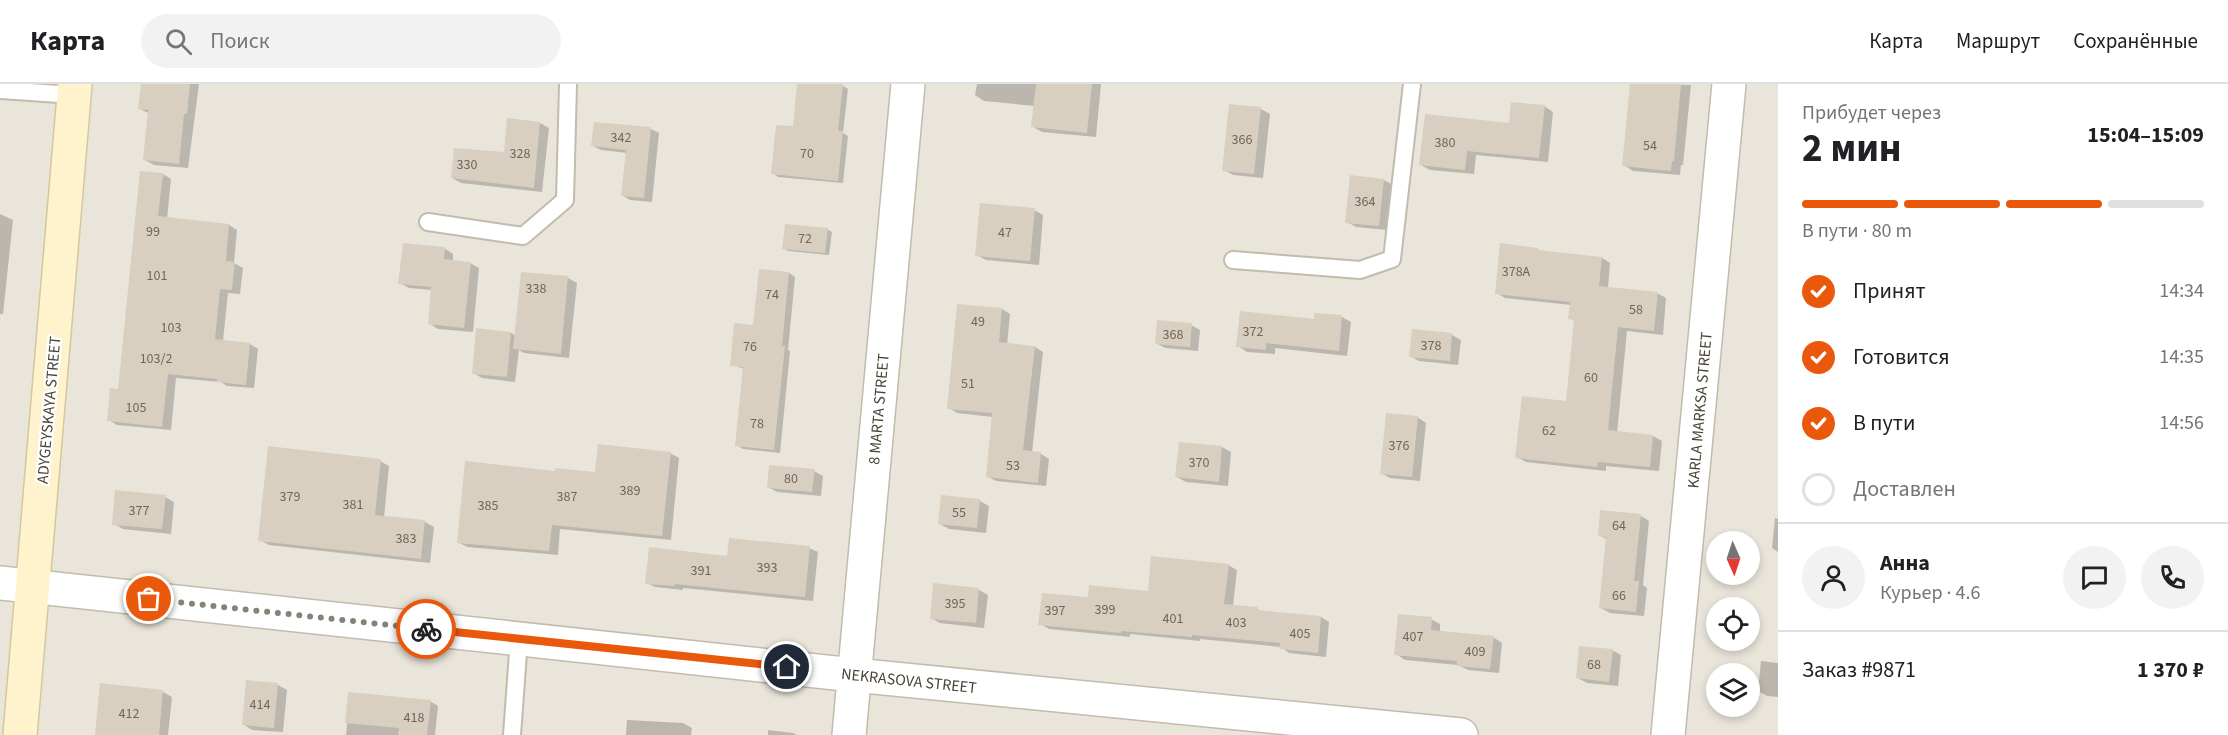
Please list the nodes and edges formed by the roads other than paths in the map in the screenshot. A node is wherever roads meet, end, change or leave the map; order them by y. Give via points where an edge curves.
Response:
1 (568, 84) edge
2 (908, 84) edge
3 (1412, 84) edge
4 (1729, 84) edge
5 (0, 90) edge
6 (74, 90) edge
7 (428, 222) dead end
8 (1233, 260) dead end
9 (0, 583) edge
10 (34, 586) junction
11 (519, 639) junction
12 (854, 675) junction
13 (20, 735) edge
14 (512, 735) edge
15 (849, 735) edge
16 (1461, 735) edge
17 (1668, 735) edge

1 - 7 lane via 565,200 523,236
2 - 12 street, 8 MARTA STREET
3 - 8 lane via 1392,259 1360,270
4 - 17 street, KARLA MARKSA STREET
5 - 6 lane
6 - 10 main road, ADYGEYSKAYA STREET
9 - 10 street, NEKRASOVA STREET
10 - 11 street, NEKRASOVA STREET
10 - 13 main road, ADYGEYSKAYA STREET
11 - 12 street, NEKRASOVA STREET
11 - 14 lane
12 - 15 street, 8 MARTA STREET
12 - 16 street, NEKRASOVA STREET

